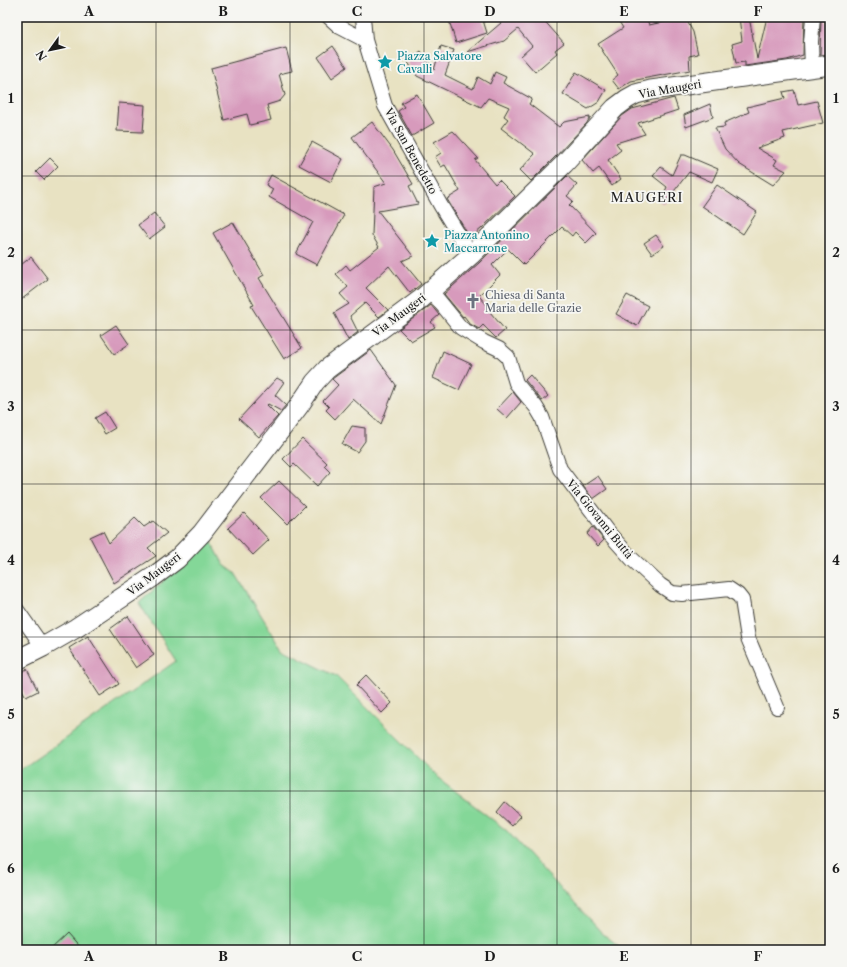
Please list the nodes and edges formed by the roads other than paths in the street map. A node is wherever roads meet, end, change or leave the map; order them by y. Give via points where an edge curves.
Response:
1 (328, 17) edge
2 (362, 17) edge
3 (813, 17) edge
4 (365, 40) junction
5 (824, 69) edge
6 (471, 255) junction
7 (431, 291) junction
8 (17, 610) edge
9 (43, 647) junction
10 (17, 660) edge
11 (777, 707) dead end

1 - 4 street via 340,27
2 - 4 street, Via San Benedetto
3 - 5 street via 811,42
4 - 6 street, Via San Benedetto via 385,106
5 - 6 street, Via Maugeri via 636,94 615,108 564,164
6 - 7 street, Via Maugeri
7 - 9 street, Via Maugeri via 327,369 202,533 177,559 76,628
7 - 11 street, Via Giovanni Buttà via 461,328 499,349 508,357 516,383 542,417 560,469 607,531 632,559 672,593 729,589 738,595 742,600 748,638
8 - 9 street
9 - 10 street, Via Maugeri

